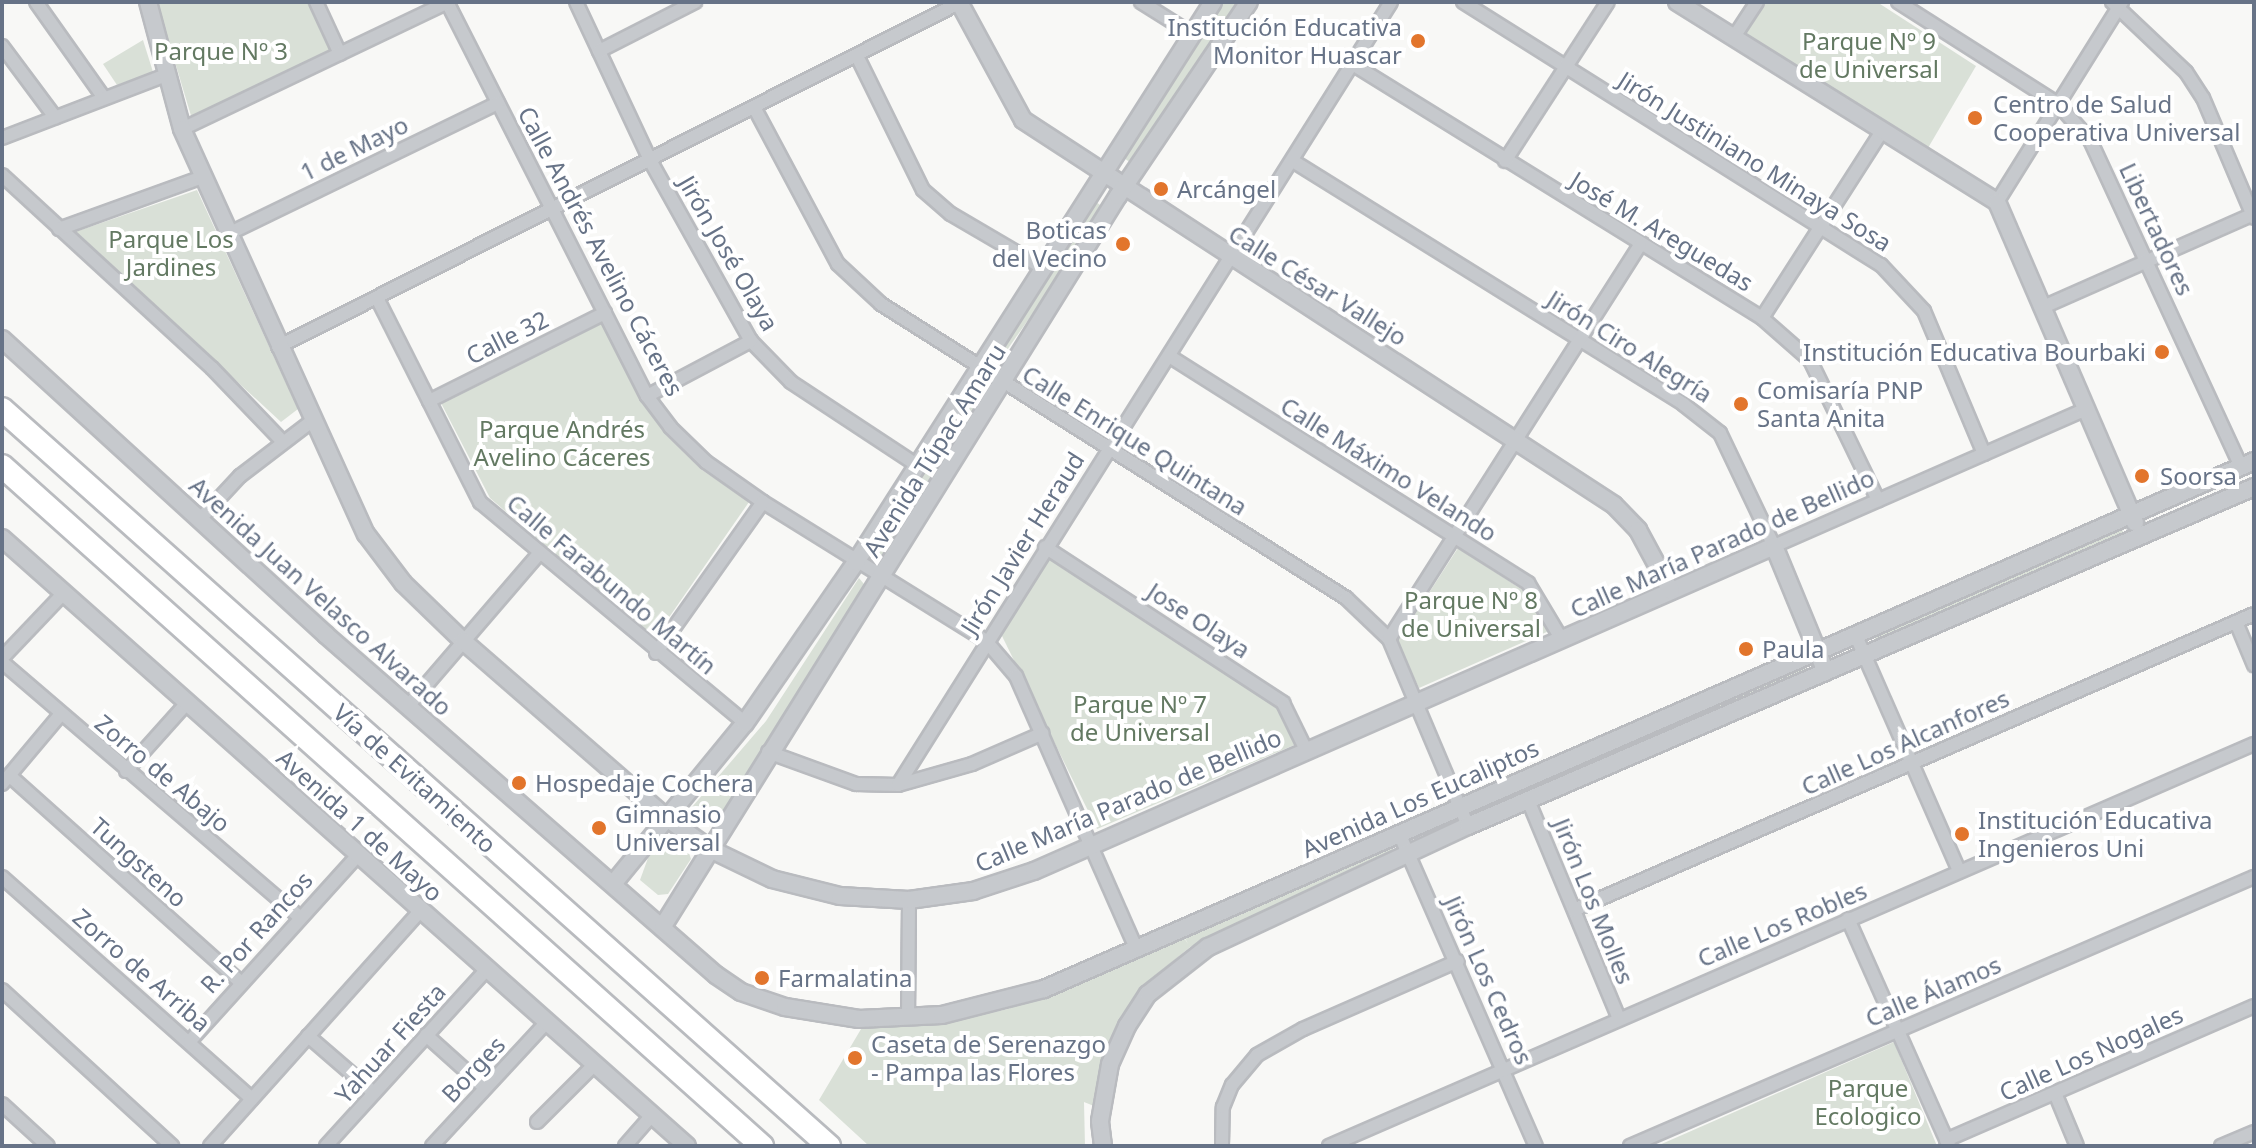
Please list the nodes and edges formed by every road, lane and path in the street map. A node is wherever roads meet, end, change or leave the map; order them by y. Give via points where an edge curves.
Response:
1 (36, 2) edge
2 (148, 2) edge
3 (316, 2) edge
4 (447, 2) edge
5 (576, 2) edge
6 (695, 2) edge
7 (960, 2) edge
8 (1141, 2) edge
9 (1213, 2) edge
10 (1249, 2) edge
11 (1391, 2) edge
12 (1463, 2) edge
13 (1608, 2) edge
14 (1677, 2) edge
15 (1757, 2) edge
16 (1898, 2) edge
17 (2118, 4) edge
18 (1192, 34) junction
19 (1734, 37) junction
20 (2, 46) edge
21 (599, 51) junction
22 (340, 54) junction
23 (857, 56) junction
24 (1354, 65) junction
25 (1567, 68) junction
26 (166, 75) junction
27 (104, 98) junction
28 (498, 103) junction
29 (2058, 104) junction
30 (754, 107) junction
31 (55, 117) junction
32 (182, 129) junction
33 (1882, 131) junction
34 (2, 138) edge
35 (1293, 161) junction
36 (1505, 161) junction
37 (651, 162) junction
38 (1102, 174) junction
39 (2, 175) edge
40 (203, 177) junction
41 (1124, 188) junction
42 (1997, 202) junction
43 (552, 209) junction
44 (2254, 216) edge
45 (1821, 225) junction
46 (59, 229) junction
47 (228, 234) junction
48 (1640, 245) junction
49 (1232, 259) junction
50 (2150, 260) junction
51 (1043, 268) junction
52 (377, 298) junction
53 (2043, 307) junction
54 (605, 313) junction
55 (1762, 318) junction
56 (2, 339) edge
57 (751, 341) junction
58 (1577, 341) junction
59 (278, 347) junction
60 (1169, 356) junction
61 (977, 367) junction
62 (1004, 385) junction
63 (647, 396) junction
64 (429, 401) junction
65 (2, 409) edge
66 (2086, 409) junction
67 (312, 421) junction
68 (1516, 437) junction
69 (281, 440) junction
70 (1108, 449) junction
71 (1984, 454) junction
72 (2248, 464) edge
73 (917, 465) junction
74 (2, 466) edge
75 (2254, 487) edge
76 (1878, 500) junction
77 (763, 502) junction
78 (2131, 514) junction
79 (200, 519) junction
80 (1455, 536) junction
81 (2140, 536) junction
82 (2, 538) edge
83 (1774, 546) junction
84 (1045, 547) junction
85 (538, 555) junction
86 (856, 562) junction
87 (884, 577) junction
88 (1671, 591) junction
89 (63, 594) junction
90 (2254, 614) edge
91 (2236, 622) junction
92 (1856, 636) junction
93 (1389, 639) junction
94 (1562, 640) junction
95 (463, 641) junction
96 (986, 641) junction
97 (656, 653) junction
98 (1819, 653) junction
99 (1864, 655) junction
100 (2, 660) edge
101 (2254, 665) edge
102 (1826, 672) junction
103 (186, 704) junction
104 (408, 706) junction
105 (1416, 706) junction
106 (60, 715) junction
107 (745, 723) junction
108 (1043, 733) junction
109 (2254, 744) edge
110 (768, 752) junction
111 (1307, 752) junction
112 (1911, 763) junction
113 (126, 771) junction
114 (6, 780) edge
115 (898, 785) junction
116 (1528, 800) junction
117 (1458, 807) junction
118 (668, 819) junction
119 (1468, 826) junction
120 (1399, 833) junction
121 (1091, 844) junction
122 (710, 849) junction
123 (1408, 852) junction
124 (358, 855) junction
125 (1959, 871) junction
126 (2, 877) edge
127 (2254, 877) edge
128 (613, 884) junction
129 (909, 900) junction
130 (1574, 910) junction
131 (420, 911) junction
132 (298, 916) junction
133 (1848, 919) junction
134 (663, 926) junction
135 (1137, 950) junction
136 (1458, 961) junction
137 (487, 969) junction
138 (240, 982) junction
139 (2, 990) edge
140 (2254, 1006) edge
141 (908, 1017) junction
142 (1619, 1019) junction
143 (546, 1023) junction
144 (1896, 1030) junction
145 (426, 1035) junction
146 (308, 1036) junction
147 (190, 1041) junction
148 (594, 1065) junction
149 (1504, 1068) junction
150 (485, 1088) junction
151 (374, 1093) junction
152 (2055, 1093) junction
153 (252, 1099) junction
154 (2, 1104) edge
155 (652, 1115) junction
156 (537, 1122) dead end
157 (2254, 1132) edge
158 (1947, 1143) edge
159 (48, 1146) edge
160 (172, 1146) edge
161 (210, 1146) edge
162 (326, 1146) edge
163 (432, 1146) edge
164 (625, 1146) edge
165 (687, 1146) edge
166 (762, 1146) edge
167 (829, 1146) edge
168 (1103, 1146) edge
169 (1222, 1146) edge
170 (1329, 1146) edge
171 (1536, 1146) edge
172 (1630, 1146) edge
173 (2077, 1146) edge
174 (2221, 1146) edge

1 - 27 street
2 - 26 street, Calle María Parado de Bellido
3 - 22 street
4 - 22 street
4 - 28 street, Calle Andrés Avelino Cáceres
5 - 21 street, Jirón José Olaya
6 - 21 street
7 - 23 street
7 - 38 street, Calle César Vallejo via 1023,120
8 - 18 street
9 - 18 street, Avenida Túpac Amaru
10 - 41 street, Avenida Túpac Amaru
11 - 24 street, Jirón Javier Heraud
12 - 25 street, Jirón Justiniano Minaya Sosa
13 - 25 street
14 - 19 street
15 - 19 street
16 - 29 street, Libertadores
17 - 29 street
17 - 44 street via 2179,63 2203,98
18 - 38 street, Avenida Túpac Amaru
19 - 33 street
20 - 31 street
21 - 37 street, Jirón José Olaya
22 - 32 street
23 - 30 street
23 - 51 street via 923,190 951,214
24 - 35 street, Jirón Javier Heraud
24 - 36 street, José M. Areguedas
25 - 36 street
25 - 45 street, Jirón Justiniano Minaya Sosa
26 - 27 street
26 - 32 street, Calle María Parado de Bellido
27 - 31 street
28 - 43 street, Calle Andrés Avelino Cáceres
28 - 47 street, 1 de Mayo
29 - 42 street
29 - 50 street, Libertadores via 2090,140
30 - 37 street
30 - 61 street, Calle Enrique Quintana via 838,264 881,304
31 - 34 street
32 - 40 street, Calle María Parado de Bellido
33 - 42 street
33 - 45 street
35 - 49 street, Jirón Javier Heraud
35 - 58 street, Jirón Ciro Alegría
36 - 48 street, José M. Areguedas
37 - 43 street
37 - 57 street, Jirón José Olaya
38 - 41 street, Calle César Vallejo
38 - 51 street, Avenida Túpac Amaru
39 - 46 street
40 - 46 street
40 - 47 street, Calle María Parado de Bellido
41 - 49 street, Calle César Vallejo
41 - 62 street, Avenida Túpac Amaru
42 - 53 street
43 - 52 street
43 - 54 street, Calle Andrés Avelino Cáceres
44 - 50 street
45 - 55 street
45 - 71 street, Jirón Justiniano Minaya Sosa via 1881,265 1924,311
46 - 69 street via 212,368
47 - 59 street, Calle María Parado de Bellido
48 - 55 street, José M. Areguedas
48 - 58 street
49 - 60 street, Jirón Javier Heraud
49 - 68 street, Calle César Vallejo
50 - 53 street
50 - 72 street, Libertadores
51 - 61 street, Avenida Túpac Amaru
52 - 59 street
52 - 64 street, Calle Farabundo Martín
53 - 66 street
54 - 63 street, Calle Andrés Avelino Cáceres
54 - 64 street, Calle 32
55 - 76 street, José M. Areguedas via 1810,360
56 - 79 street, Avenida Juan Velasco Alvarado
57 - 63 street
57 - 73 street, Jirón José Olaya via 791,382
58 - 68 street
58 - 83 street, Jirón Ciro Alegría via 1683,404 1720,433
59 - 67 street, Calle María Parado de Bellido
60 - 70 street, Jirón Javier Heraud
60 - 80 street, Calle Máximo Velando
61 - 62 street, Calle Enrique Quintana
61 - 73 street, Avenida Túpac Amaru
62 - 70 street, Calle Enrique Quintana
62 - 87 street, Avenida Túpac Amaru
63 - 77 street, Calle Andrés Avelino Cáceres via 688,447
64 - 85 street, Calle Farabundo Martín via 480,502
65 - 167 highway, Vía de Evitamiento
66 - 71 street, Calle María Parado de Bellido
66 - 78 street
67 - 69 street
67 - 95 street, Calle María Parado de Bellido via 366,534 403,583
68 - 80 street
68 - 88 street, Calle César Vallejo via 1614,505 1638,530
69 - 79 street
70 - 84 street, Jirón Javier Heraud
70 - 93 street, Calle Enrique Quintana via 1346,598
71 - 76 street, Calle María Parado de Bellido
72 - 78 street, Avenida Los Eucaliptos
73 - 86 street, Avenida Túpac Amaru
74 - 166 highway, Vía de Evitamiento
75 - 81 street, Avenida Los Eucaliptos
76 - 83 street, Calle María Parado de Bellido
77 - 86 street, Calle Andrés Avelino Cáceres
77 - 97 street
78 - 81 street
78 - 92 street, Avenida Los Eucaliptos
79 - 104 street, Avenida Juan Velasco Alvarado
80 - 93 street
80 - 94 street, Calle Máximo Velando via 1528,583
81 - 99 street, Avenida Los Eucaliptos
82 - 89 street, Avenida 1 de Mayo
83 - 88 street, Calle María Parado de Bellido
83 - 98 street, Jirón Ciro Alegría
84 - 96 street, Jirón Javier Heraud
84 - 111 street, Jose Olaya via 1283,703
85 - 95 street
85 - 97 street, Calle Farabundo Martín
86 - 87 street, Calle Andrés Avelino Cáceres
86 - 107 street, Avenida Túpac Amaru
87 - 96 street, Calle Andrés Avelino Cáceres
87 - 110 street, Avenida Túpac Amaru
88 - 94 street, Calle María Parado de Bellido
89 - 100 street
89 - 103 street, Avenida 1 de Mayo
90 - 91 street, Calle Los Alcanfores
91 - 101 street
91 - 112 street, Calle Los Alcanfores
92 - 98 street, Avenida Los Eucaliptos
92 - 99 street
93 - 105 street, Calle Enrique Quintana
94 - 105 street, Calle María Parado de Bellido
95 - 104 street
95 - 118 street, Calle María Parado de Bellido
96 - 108 street, Calle Andrés Avelino Cáceres via 1016,676
96 - 115 street, Jirón Javier Heraud
97 - 107 street, Calle Farabundo Martín
98 - 102 street, Jirón Ciro Alegría
98 - 117 street, Avenida Los Eucaliptos
99 - 102 street, Avenida Los Eucaliptos
99 - 112 street
100 - 106 street, Zorro de Abajo
102 - 116 street, Avenida Los Eucaliptos
103 - 113 street
103 - 124 street, Avenida 1 de Mayo
104 - 128 street, Avenida Juan Velasco Alvarado
105 - 111 street, Calle María Parado de Bellido
105 - 117 street, Calle Enrique Quintana
106 - 113 street, Zorro de Abajo
106 - 114 street
107 - 118 street, Avenida Túpac Amaru
108 - 115 street via 972,764
108 - 121 street, Calle Andrés Avelino Cáceres
109 - 125 street, Calle Los Robles
110 - 115 street via 856,784
110 - 122 street, Avenida Túpac Amaru
111 - 121 street, Calle María Parado de Bellido
112 - 125 street
112 - 130 street, Calle Los Alcanfores
113 - 132 street, Zorro de Abajo
114 - 138 street, Tungsteno
116 - 119 street, Avenida Los Eucaliptos
116 - 130 street, Jirón Los Molles
117 - 119 street, Calle Enrique Quintana
117 - 120 street, Avenida Los Eucaliptos
118 - 122 street, Calle María Parado de Bellido
118 - 128 street, Avenida Túpac Amaru
119 - 123 street, Avenida Los Eucaliptos
120 - 123 street, Jirón Los Cedros
120 - 135 street, Avenida Los Eucaliptos
121 - 129 street, Calle María Parado de Bellido via 973,891
121 - 135 street, Calle Andrés Avelino Cáceres
122 - 129 street, Calle María Parado de Bellido via 799,886 840,896
122 - 134 street, Avenida Túpac Amaru
123 - 136 street, Jirón Los Cedros
123 - 168 street, Avenida Los Eucaliptos via 1254,923 1178,967 1148,994 1110,1064 1100,1121
124 - 131 street, Avenida 1 de Mayo
124 - 132 street, R. Por Rancos
125 - 133 street, Calle Los Robles
126 - 147 street, Zorro de Arriba
127 - 144 street, Calle Álamos
128 - 134 street, Avenida Los Eucaliptos
129 - 141 street
130 - 142 street, Jirón Los Molles
131 - 137 street, Avenida 1 de Mayo
131 - 146 street
132 - 138 street, R. Por Rancos
133 - 142 street, Calle Los Robles
133 - 144 street
134 - 141 street, Avenida Los Eucaliptos via 741,992 820,1014
135 - 141 street, Avenida Los Eucaliptos via 990,1005
136 - 149 street, Jirón Los Cedros
136 - 169 street via 1303,1029 1257,1055 1232,1085 1223,1107
137 - 143 street, Avenida 1 de Mayo
137 - 145 street, Yahuar Fiesta
138 - 147 street, R. Por Rancos
139 - 160 street
140 - 152 street, Calle Los Nogales
142 - 149 street, Calle Los Robles
143 - 148 street, Avenida 1 de Mayo
143 - 150 street, Borges
144 - 158 street
144 - 172 street, Calle Álamos
145 - 150 street
145 - 151 street, Yahuar Fiesta
146 - 151 street
146 - 153 street
147 - 153 street, Zorro de Arriba
148 - 155 street, Avenida 1 de Mayo
148 - 156 street
149 - 170 street, Calle Los Robles
149 - 171 street, Jirón Los Cedros
150 - 163 street, Borges
151 - 162 street, Yahuar Fiesta
152 - 158 street, Calle Los Nogales
152 - 173 street
153 - 161 street
154 - 159 street
155 - 164 street
155 - 165 street, Avenida 1 de Mayo
157 - 174 street

